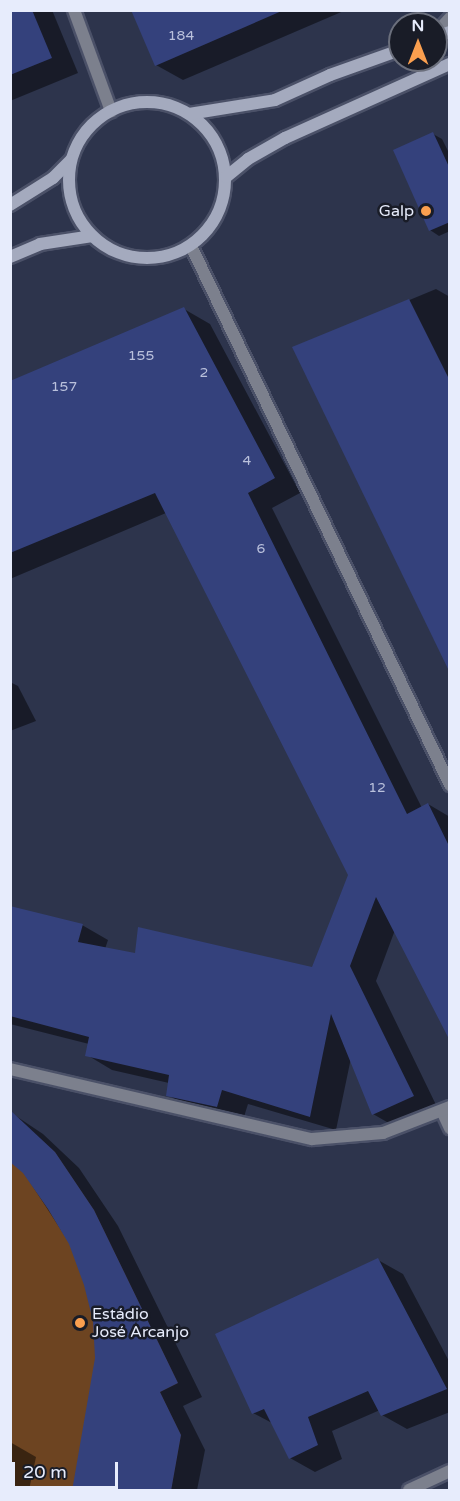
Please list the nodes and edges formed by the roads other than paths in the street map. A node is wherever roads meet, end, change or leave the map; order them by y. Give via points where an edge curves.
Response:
1 (74, 10) edge
2 (388, 54) edge
3 (450, 64) edge
4 (111, 111) junction
5 (189, 114) junction
6 (71, 160) junction
7 (226, 177) junction
8 (10, 205) edge
9 (92, 236) junction
10 (191, 246) junction
11 (10, 257) edge
12 (450, 785) edge
13 (10, 1069) edge
14 (446, 1109) edge
15 (450, 1128) edge
16 (450, 1471) edge
17 (409, 1491) edge

1 - 4 street
2 - 5 main road via 276,100
3 - 7 main road via 294,133 248,159
4 - 5 main road via 137,102 164,104
4 - 6 main road via 87,132
5 - 7 main road via 208,130 220,152
6 - 8 main road via 53,178
6 - 9 main road via 69,183 73,205
7 - 10 main road via 222,204 210,227
9 - 10 main road via 122,254 142,258 165,256
9 - 11 main road via 40,244
10 - 12 street
13 - 14 street via 312,1139 383,1133
14 - 15 street
16 - 17 street

